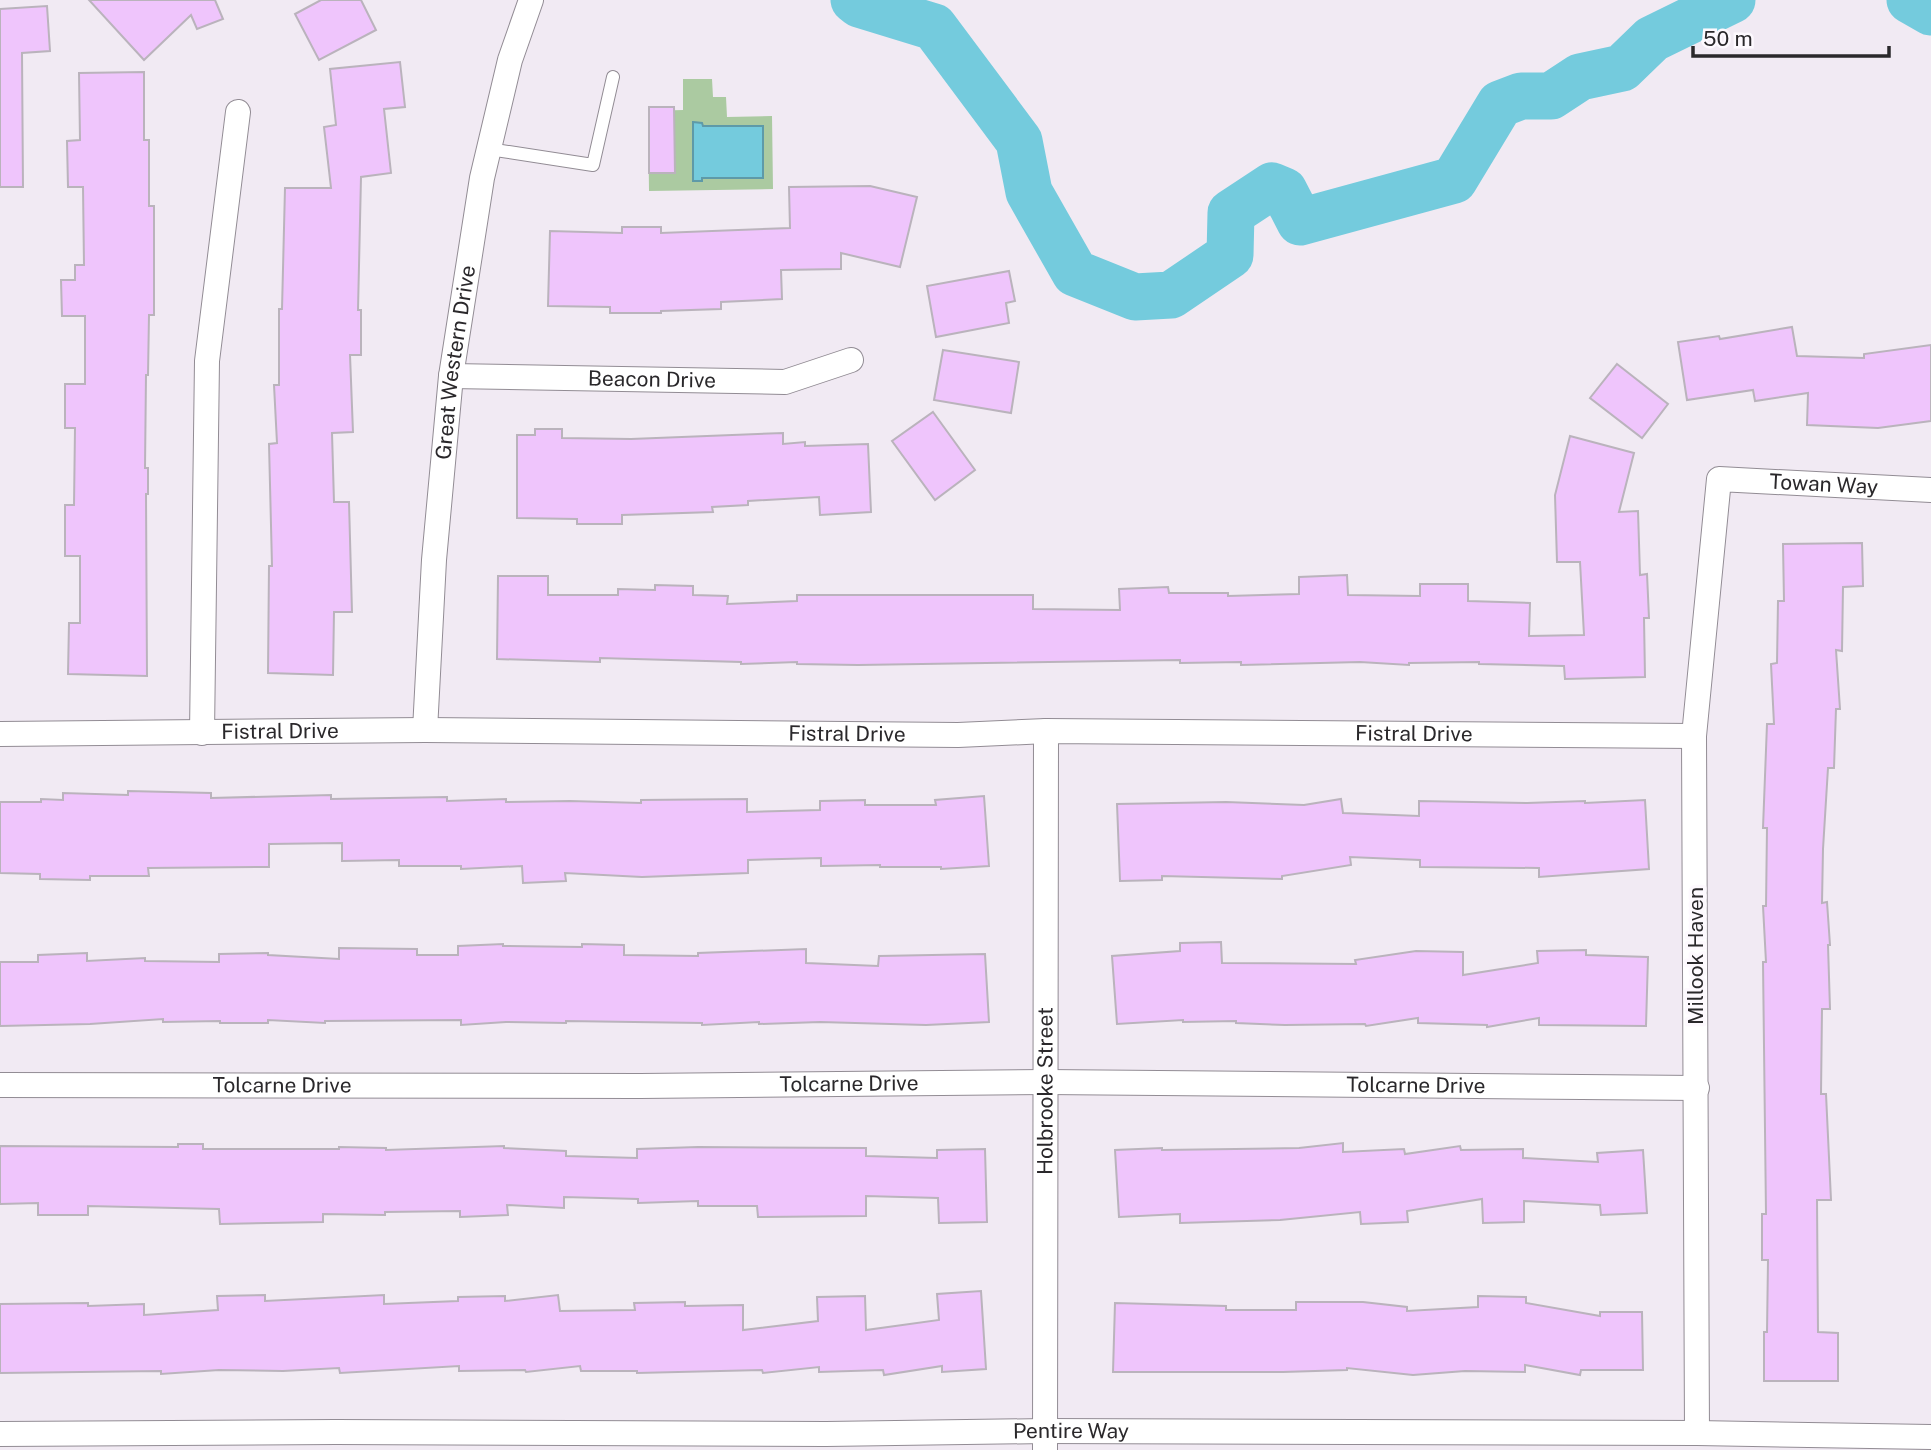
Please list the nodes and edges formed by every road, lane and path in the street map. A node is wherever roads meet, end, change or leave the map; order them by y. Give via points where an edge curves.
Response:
1 (531, 0) edge
2 (613, 77) dead end
3 (238, 112) dead end
4 (489, 149) junction
5 (851, 360) dead end
6 (451, 376) junction
7 (1718, 479) joint
8 (1931, 490) edge
9 (425, 730) junction
10 (1046, 731) junction
11 (202, 733) junction
12 (0, 734) edge
13 (1694, 736) junction
14 (1046, 1082) junction
15 (0, 1085) edge
16 (1697, 1088) junction
17 (1697, 1433) junction
18 (0, 1434) edge
19 (1931, 1437) edge
20 (1045, 1441) edge

1 - 4 street, Great Western Drive via 510,60
2 - 4 lane via 593,165
3 - 11 street via 207,361
4 - 6 street, Great Western Drive
5 - 6 street, Beacon Drive via 785,382
6 - 9 street, Great Western Drive
7 - 8 street, Towan Way
7 - 13 street, Millook Haven
9 - 10 street, Fistral Drive via 945,735
9 - 11 street, Fistral Drive
10 - 13 street, Fistral Drive
10 - 14 street, Holbrooke Street
11 - 12 street, Fistral Drive
13 - 16 street, Millook Haven
14 - 15 street, Tolcarne Drive
14 - 16 street, Tolcarne Drive
14 - 20 street, Holbrooke Street
16 - 17 street, Millook Haven
17 - 19 street, Pentire Way
17 - 20 street, Pentire Way
18 - 20 street, Pentire Way via 826,1434

